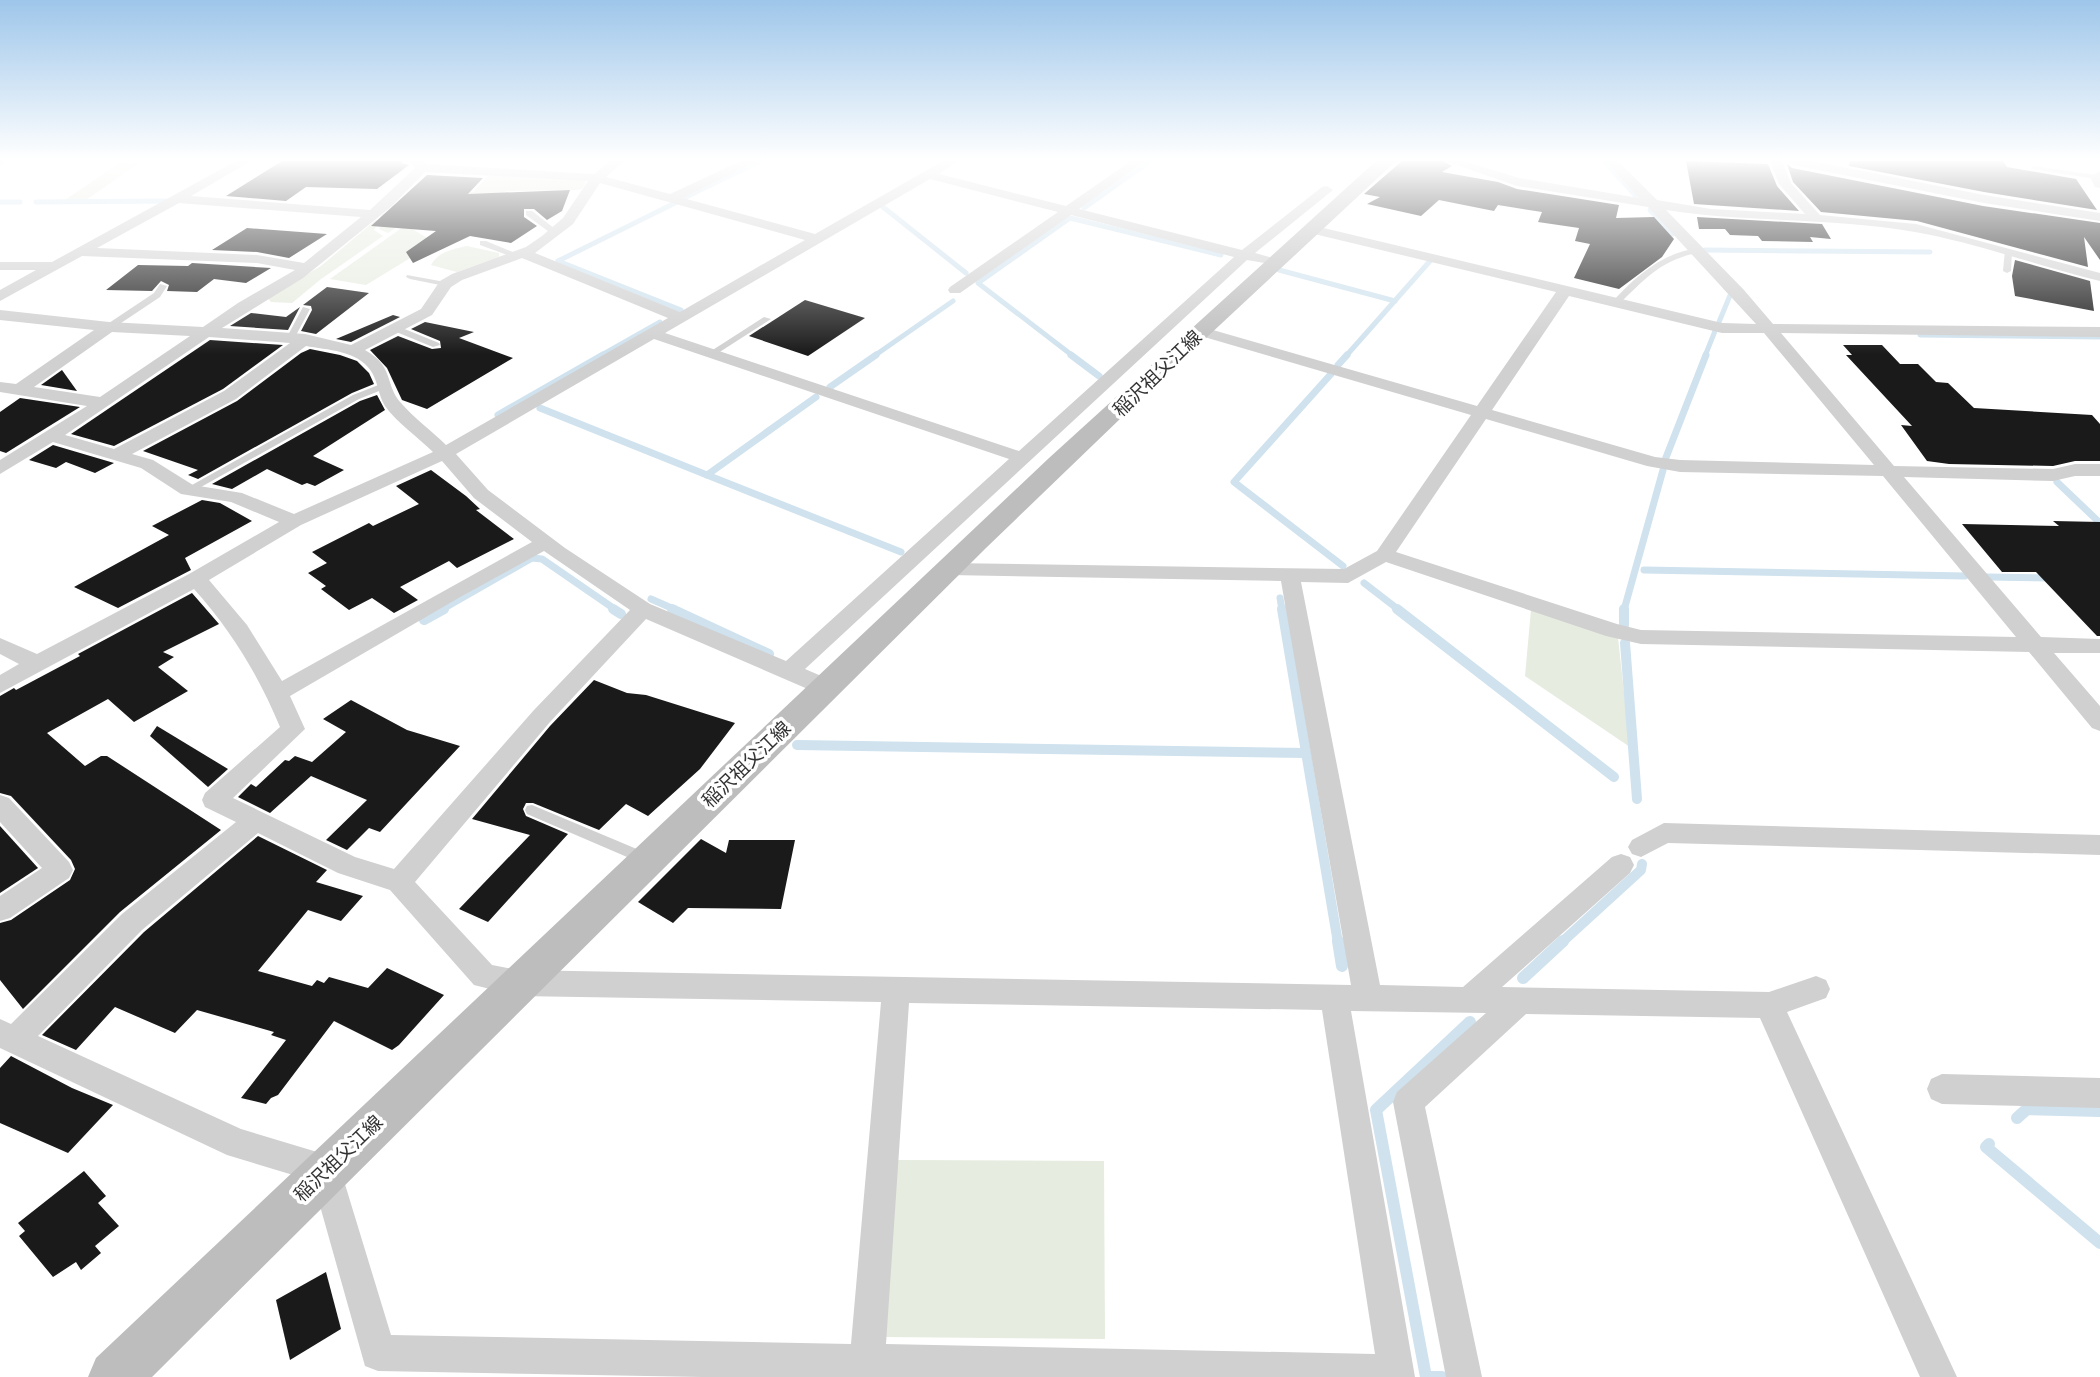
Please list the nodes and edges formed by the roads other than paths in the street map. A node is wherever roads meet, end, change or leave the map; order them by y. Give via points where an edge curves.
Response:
1 (129, 225) edge
2 (359, 225) edge
3 (545, 225) edge
4 (563, 225) edge
5 (769, 225) edge
6 (842, 225) edge
7 (1048, 225) edge
8 (1124, 225) edge
9 (1292, 225) edge
10 (1315, 225) edge
11 (1675, 225) edge
12 (1886, 225) edge
13 (1311, 229) junction
14 (555, 232) junction
15 (818, 239) junction
16 (483, 243) dead end
17 (1699, 250) junction
18 (80, 252) junction
19 (2008, 252) junction
20 (519, 254) junction
21 (1258, 259) junction
22 (0, 266) edge
23 (54, 266) junction
24 (307, 268) junction
25 (2007, 271) dead end
26 (410, 277) dead end
27 (2100, 277) edge
28 (446, 284) junction
29 (163, 286) dead end
30 (955, 290) dead end
31 (1565, 290) junction
32 (0, 296) edge
33 (1616, 302) junction
34 (306, 309) dead end
35 (0, 315) edge
36 (682, 318) junction
37 (767, 319) dead end
38 (109, 327) junction
39 (397, 328) junction
40 (1770, 328) junction
41 (1200, 331) junction
42 (2100, 332) edge
43 (205, 333) junction
44 (654, 334) junction
45 (298, 338) junction
46 (436, 345) dead end
47 (353, 350) junction
48 (712, 353) junction
49 (386, 385) junction
50 (0, 387) edge
51 (19, 390) junction
52 (103, 403) junction
53 (1483, 413) junction
54 (51, 436) junction
55 (445, 453) junction
56 (116, 455) junction
57 (1023, 458) junction
58 (0, 468) edge
59 (1889, 469) junction
60 (2100, 470) edge
61 (188, 490) junction
62 (293, 522) junction
63 (545, 543) junction
64 (1384, 555) junction
65 (948, 569) junction
66 (1290, 576) junction
67 (196, 579) junction
68 (643, 609) junction
69 (0, 645) edge
70 (2036, 645) junction
71 (2100, 646) edge
72 (39, 664) junction
73 (789, 671) junction
74 (0, 685) edge
75 (825, 687) junction
76 (278, 693) junction
77 (2100, 722) edge
78 (0, 805) edge
79 (532, 810) dead end
80 (255, 821) junction
81 (2100, 845) edge
82 (647, 859) junction
83 (399, 882) junction
84 (0, 910) edge
85 (518, 983) junction
86 (896, 989) junction
87 (1816, 989) dead end
88 (1334, 997) junction
89 (1368, 998) junction
90 (1468, 1000) junction
91 (1521, 1000) junction
92 (1769, 1005) junction
93 (8, 1037) edge
94 (1942, 1089) dead end
95 (2100, 1093) edge
96 (326, 1169) junction
97 (866, 1370) edge
98 (1397, 1375) edge
99 (115, 1377) edge
100 (1464, 1377) edge
101 (1939, 1377) edge

1 - 18 street
2 - 24 street
3 - 14 lane
4 - 14 street
5 - 15 street
6 - 15 street
7 - 30 street
8 - 21 street
9 - 21 street
10 - 13 main road, 稲沢祖父江線
11 - 17 street
12 - 19 street via 1916,228
13 - 21 main road, 稲沢祖父江線
13 - 31 street
14 - 20 street
15 - 36 street
16 - 20 lane
17 - 33 lane via 1685,251 1655,265
17 - 40 street
18 - 23 street
18 - 24 street via 257,259
19 - 25 lane
19 - 27 street
20 - 28 street
20 - 36 street
21 - 41 main road, 稲沢祖父江線
21 - 57 street
22 - 23 street
23 - 32 street
24 - 43 street
26 - 28 lane
28 - 39 street via 427,312
29 - 38 lane via 157,295
31 - 33 street
31 - 53 street
33 - 40 street via 1722,328
34 - 45 lane
35 - 38 street
36 - 44 street
37 - 48 lane
38 - 43 street
38 - 51 street
39 - 46 lane
39 - 47 street
40 - 42 street
40 - 59 street
41 - 53 street
41 - 65 main road, 稲沢祖父江線
43 - 45 street
43 - 52 street
44 - 48 street
44 - 55 street
45 - 47 street
45 - 56 street via 230,395
47 - 49 street via 369,359
48 - 57 street
49 - 55 street via 394,406
49 - 61 lane
50 - 51 street
51 - 52 street
52 - 54 street
53 - 59 street via 1680,466
53 - 64 street
54 - 56 street
54 - 58 street
55 - 62 street
55 - 63 street via 481,494
56 - 61 street via 147,464
57 - 73 street
59 - 60 street via 2053,475
59 - 70 street
61 - 62 street via 235,497
62 - 67 street
63 - 68 street
63 - 76 street
64 - 66 street via 1348,576
64 - 70 street via 1641,637
65 - 66 street
65 - 75 main road, 稲沢祖父江線
66 - 89 street
67 - 72 street
67 - 76 street via 224,606
68 - 73 street
68 - 83 street via 542,716
69 - 72 street
70 - 71 street
70 - 77 street
72 - 74 street
73 - 75 street
75 - 82 main road, 稲沢祖父江線
76 - 80 street via 293,729 214,800
78 - 84 street via 60,870
79 - 82 lane
80 - 83 street via 347,865
80 - 93 street via 132,922
81 - 90 street via 1664,833 1631,856
82 - 85 main road, 稲沢祖父江線
83 - 85 street via 484,975
85 - 86 street
85 - 96 main road, 稲沢祖父江線
86 - 88 street
86 - 97 street
87 - 92 street
88 - 89 street
88 - 98 street
89 - 90 street
90 - 91 street
91 - 92 street
91 - 100 street via 1408,1101
92 - 101 street
93 - 96 street via 238,1144
94 - 95 street
96 - 97 street via 378,1353
96 - 99 main road, 稲沢祖父江線
97 - 98 street

